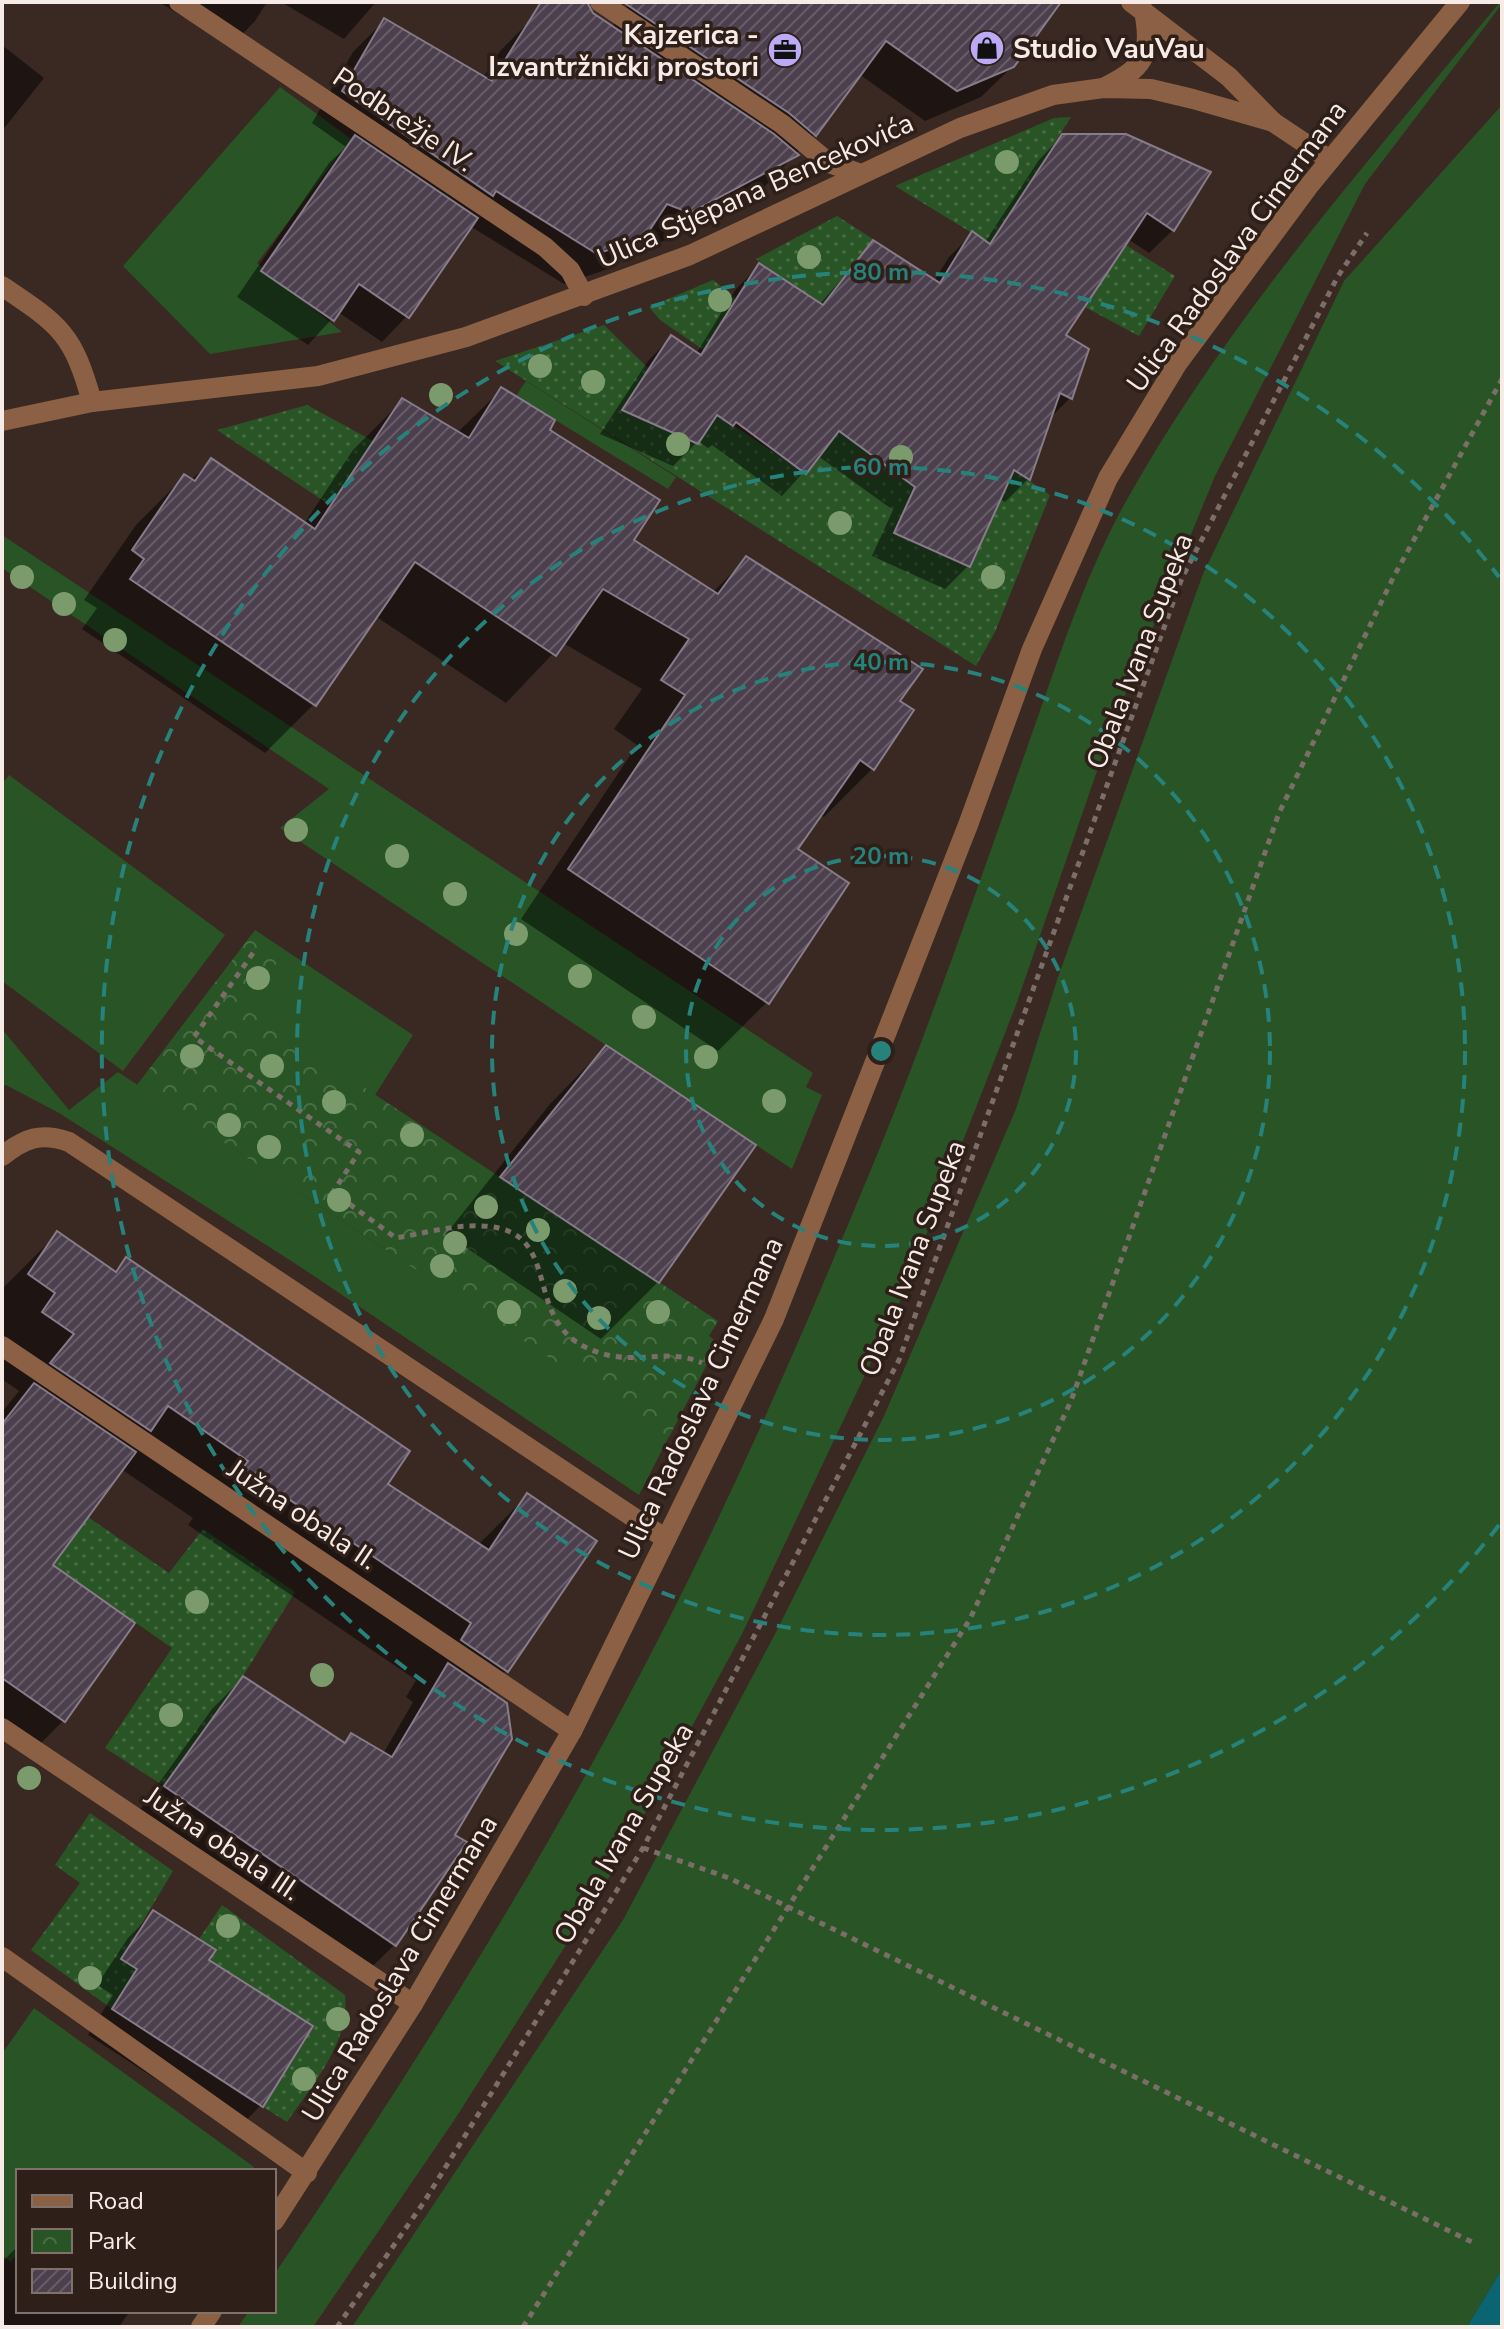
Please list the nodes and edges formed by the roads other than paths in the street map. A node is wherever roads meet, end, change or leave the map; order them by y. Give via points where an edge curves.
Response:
1 (179, 2) edge
2 (600, 2) edge
3 (1460, 2) edge
4 (1138, 7) edge
5 (1103, 88) junction
6 (1273, 122) junction
7 (1330, 160) junction
8 (858, 173) junction
9 (2, 286) edge
10 (584, 296) junction
11 (92, 402) junction
12 (2, 421) edge
13 (2, 1156) edge
14 (2, 1346) edge
15 (666, 1539) junction
16 (2, 1728) edge
17 (572, 1731) junction
18 (2, 1957) edge
19 (413, 2004) junction
20 (307, 2173) junction
21 (276, 2218) edge

1 - 10 street, Podbrežje IV. via 545,247 570,270
2 - 8 street via 782,124 829,163
3 - 7 street, Ulica Radoslava Cimermana
4 - 5 street via 1147,49 1140,65
4 - 6 street via 1229,77
5 - 6 street, Ulica Stjepana Bencekovića via 1151,89
5 - 8 street, Ulica Stjepana Bencekovića via 1053,95 1009,109
6 - 7 street, Ulica Stjepana Bencekovića
7 - 15 street, Ulica Radoslava Cimermana via 1177,364 1108,478 1032,649 774,1319
8 - 10 street, Ulica Stjepana Bencekovića via 690,255
9 - 11 street via 47,316 71,340
10 - 11 street, Ulica Stjepana Bencekovića via 466,337 344,370 267,384
11 - 12 street, Ulica Stjepana Bencekovića
13 - 15 street via 20,1142 47,1134 69,1142
14 - 17 street, Južna obala II.
15 - 17 street, Ulica Radoslava Cimermana
16 - 19 street, Južna obala III.
17 - 19 street, Ulica Radoslava Cimermana
18 - 20 street
19 - 20 street, Ulica Radoslava Cimermana
20 - 21 street, Ulica Radoslava Cimermana

